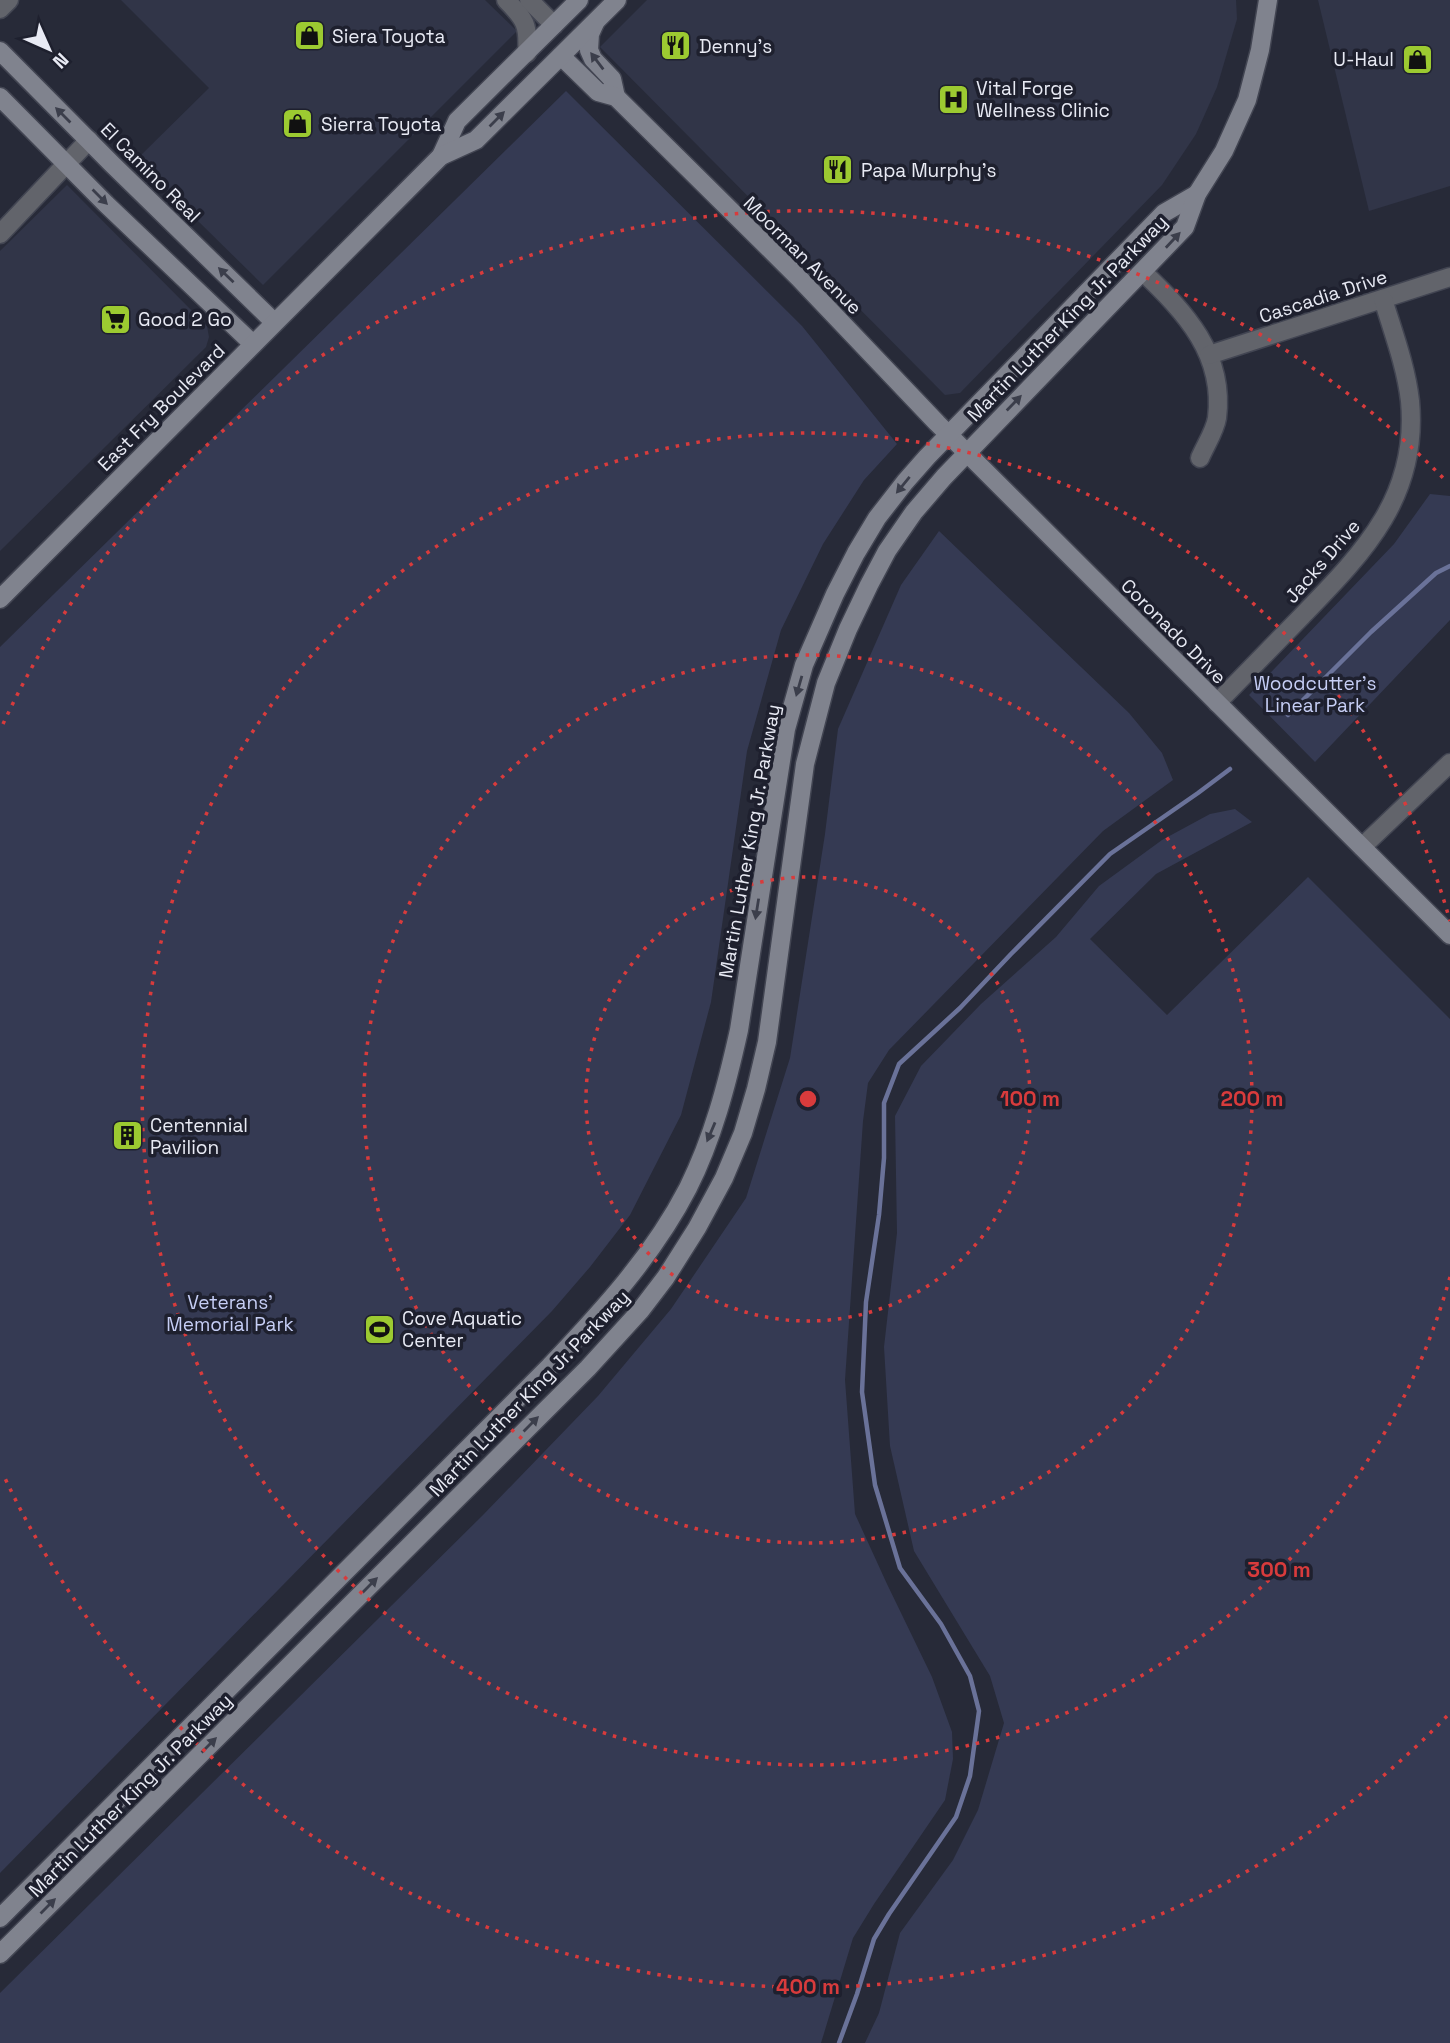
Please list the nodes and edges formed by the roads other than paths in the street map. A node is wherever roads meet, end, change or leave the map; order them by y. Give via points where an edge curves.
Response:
1 (9, 0) edge
2 (506, 0) edge
3 (528, 0) edge
4 (579, 0) edge
5 (617, 0) edge
6 (1268, 0) edge
7 (0, 9) edge
8 (595, 23) junction
9 (554, 25) junction
10 (0, 51) edge
11 (527, 52) junction
12 (561, 56) junction
13 (0, 97) edge
14 (616, 97) junction
15 (89, 140) junction
16 (441, 156) junction
17 (66, 164) junction
18 (1197, 194) junction
19 (0, 234) edge
20 (1143, 272) junction
21 (1450, 277) edge
22 (1382, 299) junction
23 (274, 322) junction
24 (253, 344) junction
25 (1209, 355) junction
26 (958, 444) junction
27 (1200, 458) dead end
28 (0, 599) edge
29 (1217, 703) junction
30 (1449, 767) edge
31 (1362, 847) junction
32 (1450, 935) edge
33 (0, 1918) edge
34 (0, 1954) edge

1 - 7 street
2 - 11 street via 522,17 529,34
3 - 9 street
4 - 9 street, East Fry Boulevard
5 - 8 street, East Fry Boulevard
6 - 18 street via 1247,100 1224,151
8 - 12 street, East Fry Boulevard
14 -> 8 street, Moorman Avenue via 612,79 589,50
9 - 11 street, East Fry Boulevard
15 -> 10 street, El Camino Real
11 - 16 street, East Fry Boulevard via 457,121
12 - 14 street, Moorman Avenue via 598,92
16 -> 12 street, East Fry Boulevard via 476,140
13 - 17 street
14 - 26 street, Moorman Avenue
15 - 17 street
23 -> 15 street, El Camino Real
16 - 23 street, East Fry Boulevard
17 - 19 street
17 -> 24 street
20 -> 18 street, Martin Luther King Jr. Parkway via 1185,227
18 - 26 street, Martin Luther King Jr. Parkway via 1164,214
20 - 25 street via 1193,325
26 -> 20 street, Martin Luther King Jr. Parkway
21 - 22 street, Cascadia Drive
22 - 25 street, Cascadia Drive
22 - 29 street, Jacks Drive via 1410,402 1405,470 1392,505 1348,569
23 - 24 street, East Fry Boulevard
24 - 28 street, East Fry Boulevard
25 - 27 street via 1217,385 1217,419
26 - 29 street, Coronado Drive
26 -> 33 street, Martin Luther King Jr. Parkway via 905,482 877,519 835,594 804,665 786,729 730,1073 718,1116 688,1187 663,1230 616,1294 550,1366
34 -> 26 street, Martin Luther King Jr. Parkway via 587,1368 666,1277 724,1178 756,1089 768,1042 805,764 826,683 887,551
29 - 31 street, Coronado Drive
30 - 31 street
31 - 32 street, Coronado Drive

